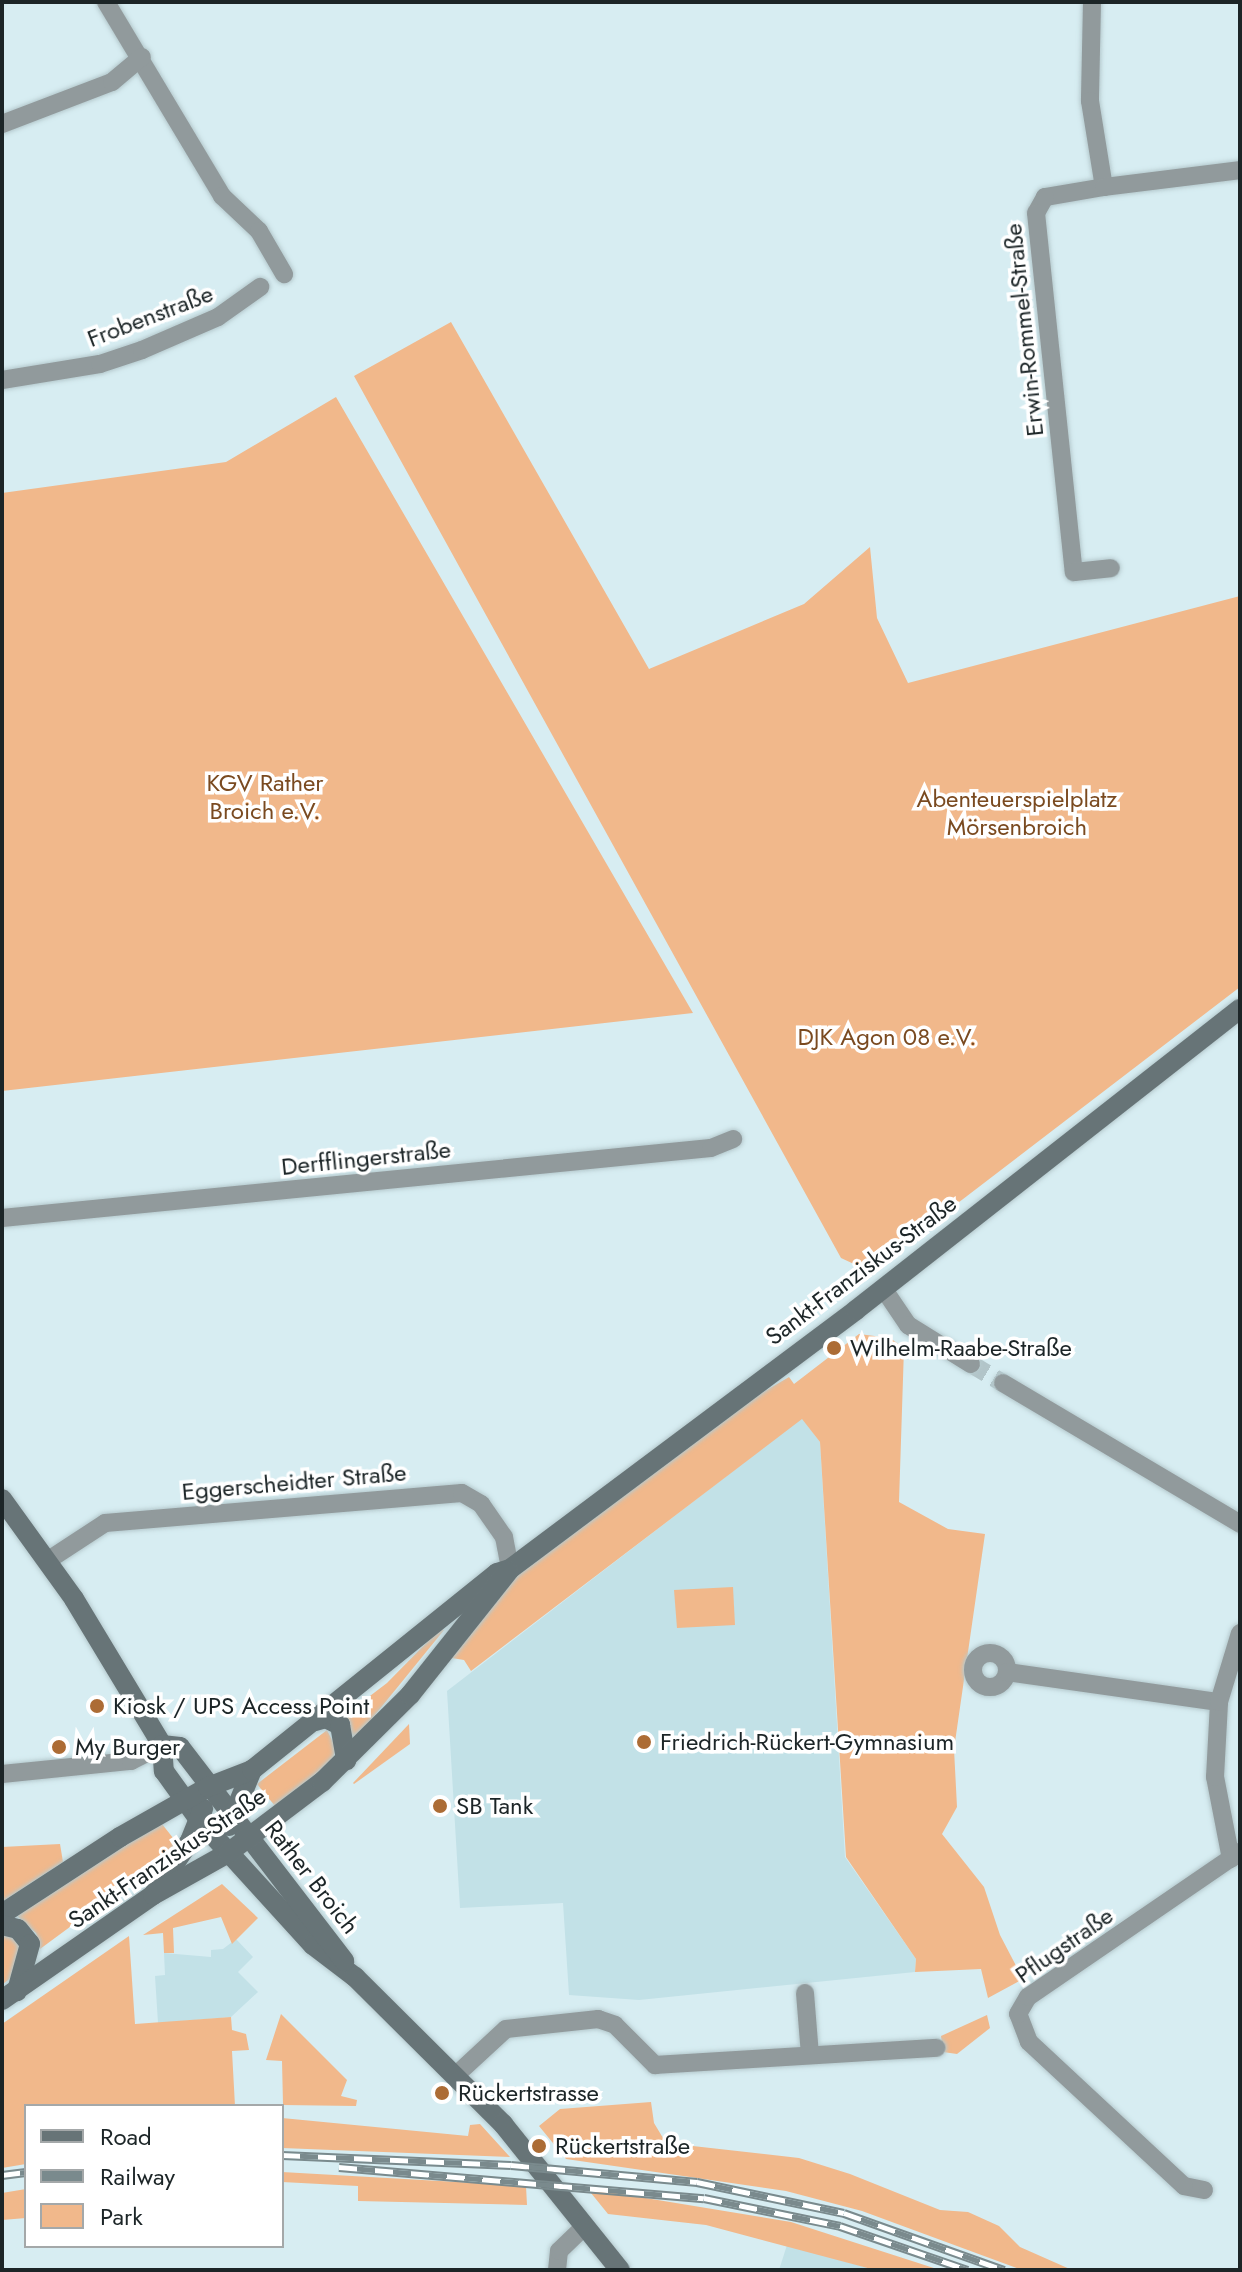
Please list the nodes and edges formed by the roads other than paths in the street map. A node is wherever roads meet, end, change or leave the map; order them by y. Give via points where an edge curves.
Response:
1 (106, 2) edge
2 (1092, 2) edge
3 (142, 57) junction
4 (2, 124) edge
5 (1240, 170) edge
6 (1104, 187) junction
7 (284, 274) dead end
8 (260, 287) dead end
9 (2, 380) edge
10 (1111, 568) dead end
11 (1240, 1009) edge
12 (733, 1139) dead end
13 (2, 1218) edge
14 (883, 1288) junction
15 (971, 1364) tunnel mouth
16 (1003, 1383) tunnel mouth
17 (2, 1499) edge
18 (1240, 1524) edge
19 (47, 1561) junction
20 (510, 1569) junction
21 (1240, 1633) edge
22 (1007, 1672) dead end
23 (1219, 1702) junction
24 (315, 1721) junction
25 (162, 1745) junction
26 (346, 1760) junction
27 (252, 1770) junction
28 (164, 1771) junction
29 (2, 1774) edge
30 (208, 1787) junction
31 (185, 1800) junction
32 (230, 1816) junction
33 (150, 1820) junction
34 (200, 1821) junction
35 (249, 1839) junction
36 (228, 1853) junction
37 (1237, 1858) edge
38 (153, 1895) junction
39 (2, 1914) edge
40 (2, 1925) edge
41 (355, 1977) junction
42 (805, 1993) dead end
43 (10, 1996) edge
44 (936, 2048) dead end
45 (810, 2055) junction
46 (455, 2076) junction
47 (1204, 2190) dead end
48 (585, 2226) junction
49 (557, 2270) edge
50 (620, 2270) edge

1 - 3 street
2 - 6 street via 1090,101
3 - 4 street via 112,82
3 - 7 street via 222,196 259,231
5 - 6 street
6 - 10 street, Erwin-Rommel-Straße via 1045,197 1036,213 1074,572
8 - 9 street, Frobenstraße via 218,317 142,350 100,364
11 - 14 main road, Sankt-Franziskus-Straße
12 - 13 street, Derfflingerstraße via 711,1148
14 - 15 street via 908,1325
14 - 20 main road, Sankt-Franziskus-Straße
16 - 18 street
17 - 19 main road, Rather Broich
19 - 20 street, Eggerscheidter Straße via 105,1523 462,1493 481,1504 504,1537
19 - 25 main road, Rather Broich
20 - 24 main road, Sankt-Franziskus-Straße via 497,1573
20 - 26 main road, Sankt-Franziskus-Straße via 410,1695
21 - 23 street
22 - 23 street
23 - 37 street via 1216,1799
24 - 26 main road via 326,1718 340,1725
24 - 27 main road, Sankt-Franziskus-Straße
25 - 28 main road, Rather Broich
25 - 29 street via 131,1761
25 - 30 main road, Rather Broich via 180,1747
26 - 35 main road, Sankt-Franziskus-Straße
27 - 30 main road, Sankt-Franziskus-Straße
27 - 32 main road
28 - 31 main road, Rather Broich
28 - 33 main road, Rather Broich via 160,1805
30 - 31 main road, Sankt-Franziskus-Straße
30 - 32 main road, Rather Broich
30 - 34 main road
31 - 33 main road, Sankt-Franziskus-Straße
31 - 34 main road, Rather Broich
32 - 35 main road, Rather Broich
32 - 36 main road
33 - 39 main road, Sankt-Franziskus-Straße
34 - 36 main road, Rather Broich
34 - 38 main road
35 - 36 main road, Sankt-Franziskus-Straße
35 - 41 main road, Rather Broich
36 - 38 main road, Sankt-Franziskus-Straße
36 - 41 main road, Rather Broich via 313,1945
37 - 47 street, Pflugstraße via 1028,1997 1018,2014 1020,2027 1040,2052 1184,2186
38 - 43 main road, Sankt-Franziskus-Straße
40 - 43 main road via 18,1929 30,1944
41 - 46 main road, Rather Broich
42 - 45 street
44 - 45 street
45 - 46 street via 655,2065 615,2025 598,2019 506,2029
46 - 48 main road, Rather Broich via 530,2154
48 - 49 street via 559,2251
48 - 50 main road, Rather Broich

